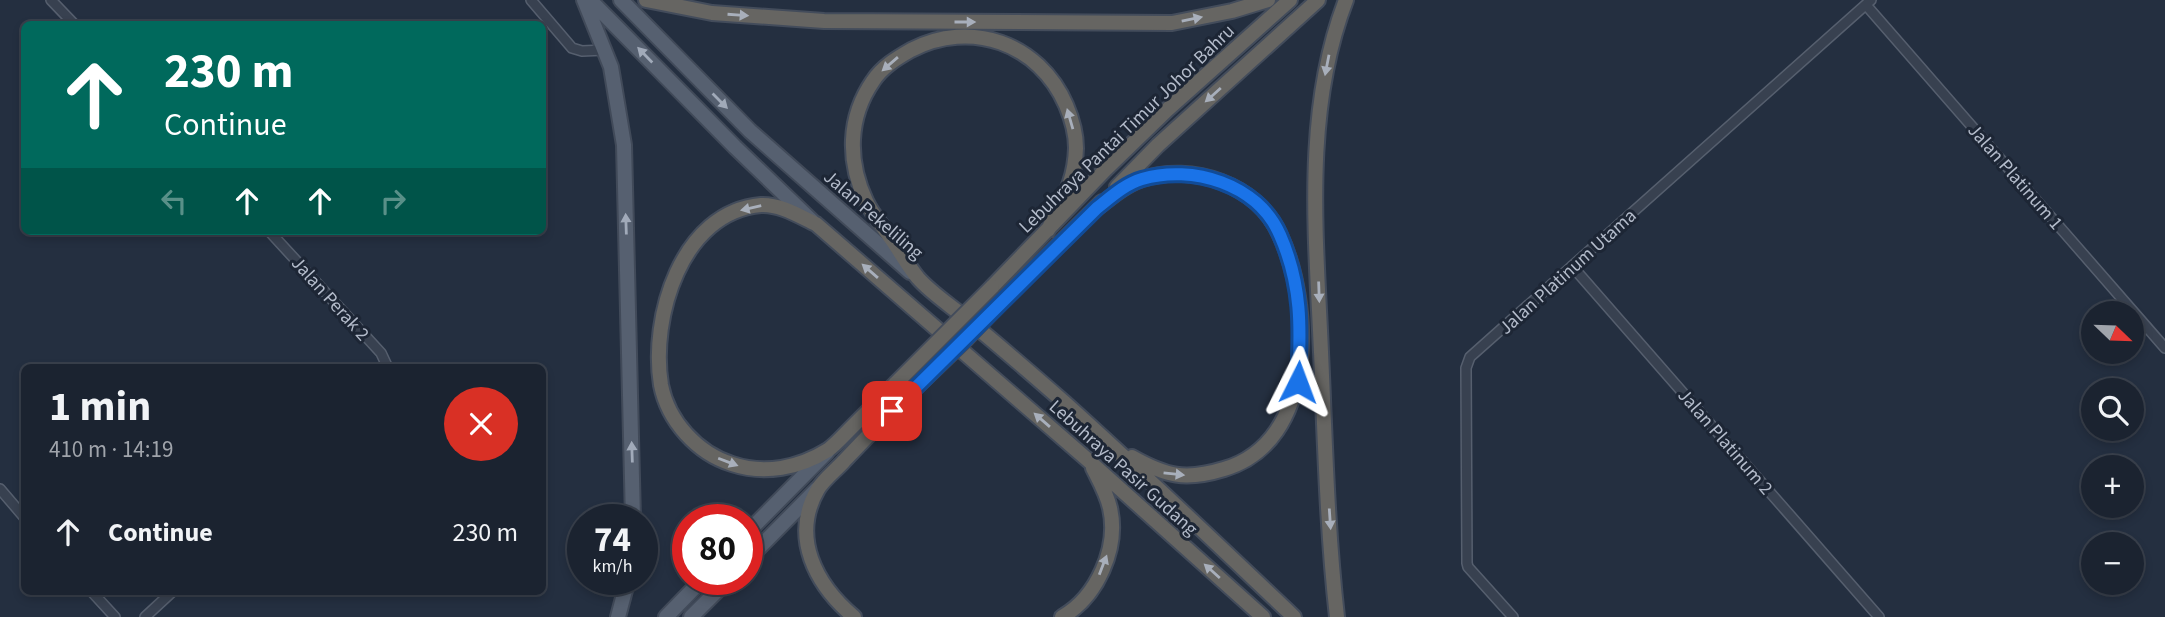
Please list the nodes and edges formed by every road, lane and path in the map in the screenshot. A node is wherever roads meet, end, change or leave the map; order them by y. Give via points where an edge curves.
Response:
1 (51, 0) edge
2 (531, 0) edge
3 (584, 0) edge
4 (590, 0) edge
5 (621, 0) edge
6 (646, 0) edge
7 (1268, 0) edge
8 (1290, 0) edge
9 (1318, 0) edge
10 (1346, 0) edge
11 (1869, 2) edge
12 (71, 21) edge
13 (605, 50) junction
14 (1097, 208) junction
15 (816, 224) junction
16 (1048, 230) junction
17 (273, 235) edge
18 (1572, 266) junction
19 (919, 280) junction
20 (2165, 348) edge
21 (387, 364) edge
22 (1113, 446) junction
23 (830, 449) junction
24 (1089, 461) junction
25 (818, 488) junction
26 (0, 489) edge
27 (633, 504) edge
28 (21, 514) edge
29 (763, 517) edge
30 (763, 544) edge
31 (95, 595) edge
32 (169, 595) edge
33 (624, 595) edge
34 (687, 595) edge
35 (713, 595) edge
36 (115, 617) edge
37 (145, 617) edge
38 (618, 617) edge
39 (666, 617) edge
40 (691, 617) edge
41 (854, 617) edge
42 (1062, 617) edge
43 (1263, 617) edge
44 (1294, 617) edge
45 (1337, 617) edge
46 (1513, 617) edge
47 (1879, 617) edge

1 - 12 street
2 - 13 street via 572,48
3 - 13 main road
15 -> 4 main road
5 -> 19 main road, Jalan Pekeliling via 750,131
6 -> 7 highway via 712,13 824,21 1172,23
8 - 16 highway, Lebuhraya Pantai Timur Johor Bahru via 1168,109
9 -> 14 highway, Lebuhraya Pantai Timur Johor Bahru via 1158,145
10 -> 45 highway via 1331,44 1318,111 1325,435
11 - 18 street, Jalan Platinum Utama
11 - 20 street, Jalan Platinum 1
27 -> 13 main road via 624,145
22 -> 14 highway via 1164,473 1177,475 1206,475 1251,456 1274,435 1288,412 1298,382 1300,313 1295,279 1279,231 1251,198 1234,188 1211,177 1188,174 1142,179
14 - 25 highway, Lebuhraya Pantai Timur Johor Bahru, bridge
15 -> 23 highway, Lebuhraya Pasir Gudang via 762,205 730,214 701,234 688,249 669,294 661,341 661,385 682,430 724,462 778,469
24 -> 15 highway, Lebuhraya Pasir Gudang
16 -> 19 highway via 1068,192 1076,144 1072,120 1058,88 1037,63 1006,44 976,36 929,41 895,58 874,79 858,106 853,131 853,160 867,204
16 - 23 highway, Lebuhraya Pantai Timur Johor Bahru, bridge
17 - 21 street, Jalan Perak 2
18 - 46 street, Jalan Platinum Utama via 1469,358 1466,368 1466,563
18 - 47 street, Jalan Platinum 2
19 - 22 highway, Jalan Pekeliling
22 - 44 highway, Lebuhraya Pasir Gudang
23 - 29 main road
42 -> 24 highway via 1090,592 1110,548 1110,507
43 -> 24 highway, Lebuhraya Pasir Gudang
25 - 30 main road
25 - 41 highway via 805,527 807,547 828,591
26 - 28 street
31 - 36 street
32 - 37 street
33 - 38 main road
34 - 39 main road
35 - 40 main road

